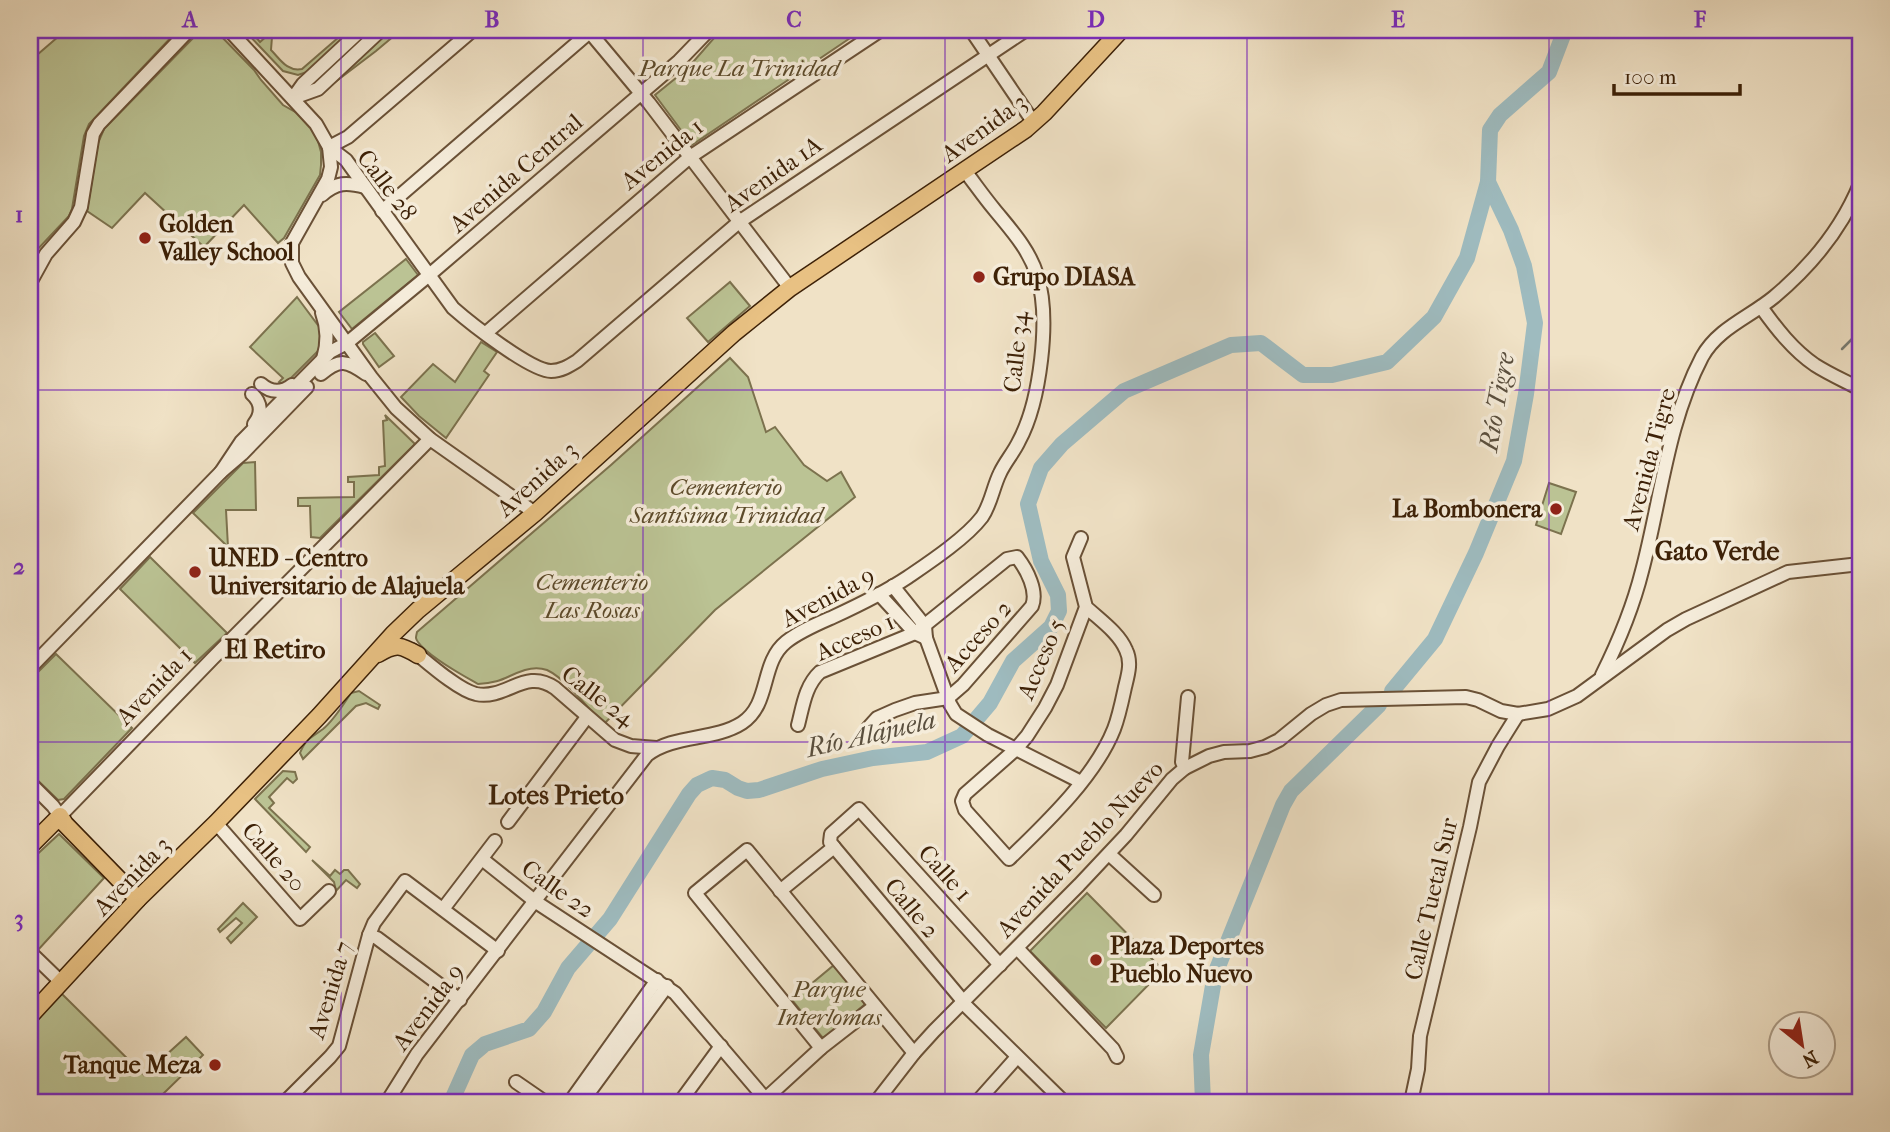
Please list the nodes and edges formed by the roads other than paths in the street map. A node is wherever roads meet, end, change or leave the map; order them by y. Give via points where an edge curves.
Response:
1 (189, 30) edge
2 (229, 30) edge
3 (361, 30) edge
4 (381, 30) edge
5 (473, 30) edge
6 (590, 30) edge
7 (709, 30) edge
8 (880, 30) edge
9 (971, 30) edge
10 (1026, 30) edge
11 (1121, 30) edge
12 (988, 55) junction
13 (268, 72) junction
14 (310, 78) junction
15 (318, 89) junction
16 (641, 93) junction
17 (293, 98) junction
18 (1034, 122) junction
19 (316, 124) junction
20 (329, 147) junction
21 (690, 157) junction
22 (965, 171) junction
23 (1860, 184) edge
24 (365, 187) junction
25 (319, 197) junction
26 (382, 211) junction
27 (738, 222) junction
28 (428, 276) junction
29 (30, 283) edge
30 (790, 288) junction
31 (318, 303) junction
32 (1761, 307) junction
33 (486, 333) junction
34 (341, 342) junction
35 (319, 367) junction
36 (558, 370) joint
37 (371, 377) junction
38 (257, 389) junction
39 (1860, 389) edge
40 (276, 407) junction
41 (259, 431) junction
42 (1023, 434) joint
43 (430, 439) junction
44 (237, 456) junction
45 (535, 513) junction
46 (1081, 538) dead end
47 (1860, 564) edge
48 (893, 586) junction
49 (879, 594) junction
50 (1086, 607) junction
51 (418, 610) junction
52 (921, 632) junction
53 (393, 634) junction
54 (418, 655) junction
55 (367, 661) junction
56 (30, 668) edge
57 (1600, 678) junction
58 (1188, 697) dead end
59 (948, 698) junction
60 (1518, 714) junction
61 (587, 717) junction
62 (798, 725) dead end
63 (868, 727) dead end
64 (631, 746) junction
65 (656, 748) junction
66 (1015, 750) junction
67 (638, 765) junction
68 (1185, 768) junction
69 (1081, 782) junction
70 (30, 783) edge
71 (60, 816) junction
72 (508, 822) dead end
73 (216, 823) junction
74 (495, 841) dead end
75 (832, 845) junction
76 (30, 846) edge
77 (1109, 854) junction
78 (482, 859) junction
79 (329, 891) dead end
80 (780, 891) junction
81 (1154, 895) dead end
82 (138, 899) junction
83 (536, 902) junction
84 (443, 909) junction
85 (369, 935) junction
86 (1017, 948) junction
87 (498, 951) junction
88 (30, 952) edge
89 (1000, 965) junction
90 (62, 983) junction
91 (662, 983) junction
92 (460, 1000) junction
93 (962, 1002) junction
94 (875, 1006) junction
95 (30, 1016) edge
96 (721, 1046) junction
97 (821, 1048) junction
98 (914, 1053) junction
99 (1017, 1056) junction
100 (1117, 1057) dead end
101 (516, 1082) dead end
102 (765, 1101) edge
103 (285, 1102) edge
104 (387, 1102) edge
105 (545, 1102) edge
106 (570, 1102) edge
107 (582, 1102) edge
108 (680, 1102) edge
109 (876, 1102) edge
110 (976, 1102) edge
111 (1064, 1102) edge
112 (1411, 1102) edge

1 - 29 street via 99,124 93,134 78,216 46,254
2 - 13 street, Calle 28
3 - 14 street
4 - 15 street
5 - 20 street via 348,137
6 - 16 street
6 - 26 street
7 - 16 street, Avenida Central
8 - 21 street, Avenida 1
9 - 12 street
10 - 12 street, Avenida 1A
11 - 18 main road, Avenida 3
12 - 18 street
12 - 27 street, Avenida 1A
13 - 14 street via 292,80
13 - 17 street, Calle 28
14 - 17 street
15 - 17 street
15 - 19 street
16 - 21 street
16 - 28 street, Avenida Central
17 - 19 street, Calle 28
18 - 22 main road, Avenida 3
19 - 20 street, Calle 28
20 - 24 street, Calle 28 via 346,160
20 - 25 street via 330,173
21 - 27 street
21 - 33 street, Avenida 1
22 - 30 main road, Avenida 3
22 - 42 street, Calle 34 via 1024,247 1041,291 1042,349
23 - 32 street, Avenida Tigre via 1822,248
24 - 25 street via 339,183
24 - 26 street, Calle 28
25 - 31 street via 292,243 292,262
26 - 28 street, Calle 28
27 - 30 street
27 - 36 street, Avenida 1A via 577,361
28 - 33 street, Calle 28 via 453,308
28 - 34 street, Avenida Central
30 - 45 main road, Avenida 3
31 - 34 street
31 - 35 street via 327,335
32 - 39 street via 1794,347
32 - 57 street, Avenida Tigre via 1725,331 1703,356 1680,410 1632,607
33 - 36 street, Calle 28 via 534,366
34 - 35 street, Avenida Central
34 - 37 street
34 - 40 street via 285,405
35 - 37 street via 342,362
35 - 38 street via 306,371 281,391
35 - 40 street, Avenida Central
35 - 41 street, Avenida Central
37 - 43 street
38 - 40 street
38 - 44 street via 259,416 240,438
40 - 41 street, Avenida Central
41 - 44 street, Avenida Central via 242,442
42 - 48 street, Avenida 9 via 999,473 978,522
43 - 45 street
43 - 71 street, Avenida 1
44 - 56 street, Avenida Central
45 - 51 main road, Avenida 3
46 - 50 street, Acceso 5 via 1073,557
47 - 57 street via 1788,572 1686,619
48 - 49 street, Avenida 9
48 - 52 street
49 - 52 street
49 - 65 street, Avenida 9 via 797,634 779,648 758,706 744,721
50 - 66 street, Acceso 5 via 1057,685
50 - 69 street via 1121,642 1129,663 1114,730
51 - 53 main road, Avenida 3
51 - 54 main road via 409,630
52 - 59 street
52 - 59 street, Acceso 2 via 1007,559 1017,557 1033,590 1032,606
52 - 62 street, Acceso 1 via 820,672 808,687
53 - 54 street, Calle 24
53 - 55 main road, Avenida 3
54 - 55 main road via 394,646
54 - 61 street, Calle 24 via 476,694 544,681
55 - 73 main road, Avenida 3
57 - 60 street via 1562,703
58 - 68 street
59 - 63 street via 895,710
59 - 66 street via 962,718
60 - 68 street, Avenida Pueblo Nuevo via 1466,697 1342,700 1325,705 1265,747 1224,752
60 - 112 street, Calle Tuetal Sur via 1479,782 1420,1036
61 - 64 street, Calle 24
61 - 72 street
64 - 65 street, Calle 24
64 - 67 street, Calle 24 via 639,753
65 - 67 street, Avenida 9
66 - 69 street
66 - 69 street, Acceso 5 via 962,801 1009,859 1054,816
67 - 83 street, Avenida 9
68 - 77 street, Avenida Pueblo Nuevo
70 - 71 street
71 - 76 main road, Avenida 1
71 - 82 main road
73 - 79 street, Calle 20 via 300,919
73 - 82 main road, Avenida 3
74 - 78 street
75 - 80 street
75 - 89 street, Calle 1 via 831,834 859,809
75 - 93 street, Calle 2
77 - 81 street
77 - 86 street, Avenida Pueblo Nuevo
78 - 83 street, Calle 22
78 - 84 street
80 - 94 street
80 - 97 street via 747,850 695,894
82 - 90 main road, Avenida 3
83 - 87 street, Avenida 9
83 - 91 street, Calle 22
84 - 85 street, Avenida 7 via 405,881
84 - 87 street
85 - 92 street
85 - 103 street, Avenida 7 via 339,1046
86 - 89 street, Avenida Pueblo Nuevo
86 - 100 street
87 - 92 street, Avenida 9
88 - 90 street
89 - 93 street, Avenida Pueblo Nuevo
90 - 95 main road, Avenida 3
91 - 96 street, Calle 22 via 682,999
91 - 106 street
91 - 107 street
92 - 104 street, Avenida 9 via 417,1054
93 - 98 street, Avenida Pueblo Nuevo
93 - 99 street, Calle 2
94 - 97 street
94 - 98 street
96 - 102 street, Calle 22
96 - 108 street
97 - 102 street
98 - 109 street, Avenida Pueblo Nuevo
99 - 110 street
99 - 111 street, Calle 2
101 - 105 street

